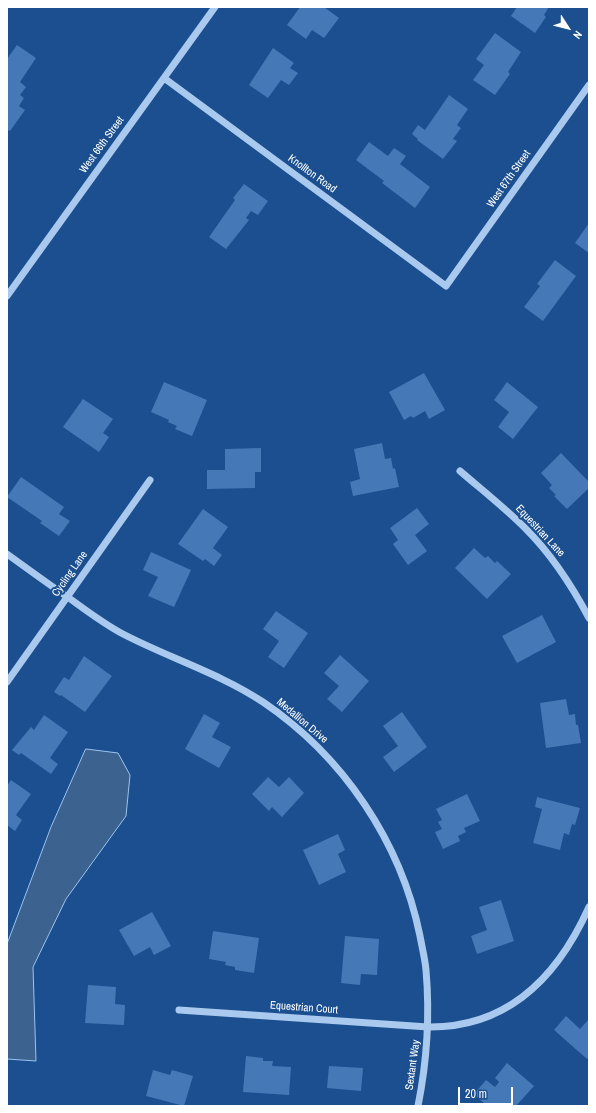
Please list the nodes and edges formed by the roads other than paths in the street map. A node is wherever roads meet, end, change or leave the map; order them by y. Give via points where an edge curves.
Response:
1 (214, 7) edge
2 (164, 78) junction
3 (589, 85) edge
4 (446, 286) joint
5 (7, 296) edge
6 (460, 471) dead end
7 (150, 480) dead end
8 (7, 554) edge
9 (67, 597) junction
10 (589, 618) edge
11 (7, 682) edge
12 (589, 907) edge
13 (179, 1010) dead end
14 (428, 1027) junction
15 (418, 1106) edge

1 - 2 street, West 66th Street
2 - 4 street, Knollton Road
2 - 5 street, West 66th Street
3 - 4 street, West 67th Street
6 - 10 street, Equestrian Lane via 508,511 536,540 564,575
7 - 9 street, Cycling Lane
8 - 9 street, Medallion Drive
9 - 11 street, Cycling Lane
9 - 14 street, Medallion Drive via 126,635 214,674 250,694 291,723 345,777 378,826 394,856 409,895 426,968
12 - 14 street via 562,955 528,993 493,1015 477,1021 445,1027
13 - 14 street, Equestrian Court
14 - 15 street, Sextant Way via 427,1055

